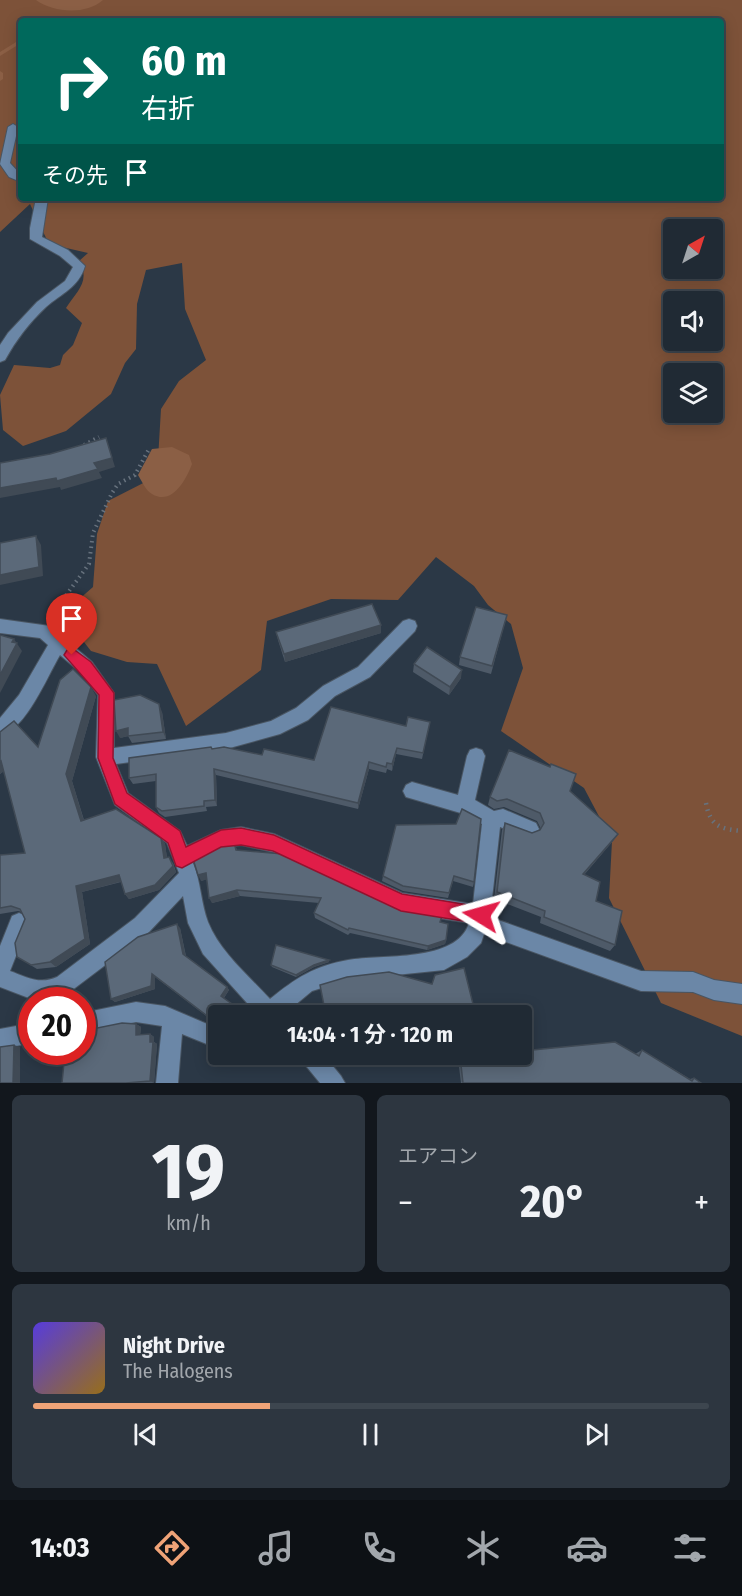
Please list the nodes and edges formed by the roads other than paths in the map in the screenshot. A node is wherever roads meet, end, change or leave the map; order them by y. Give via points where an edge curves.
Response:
1 (13, 127) dead end
2 (18, 178) edge
3 (42, 201) edge
4 (0, 357) edge
5 (0, 626) edge
6 (409, 626) dead end
7 (51, 637) junction
8 (0, 729) edge
9 (476, 756) dead end
10 (105, 758) junction
11 (412, 791) dead end
12 (465, 804) junction
13 (492, 820) junction
14 (530, 829) dead end
15 (185, 868) junction
16 (480, 919) junction
17 (19, 923) edge
18 (0, 970) edge
19 (0, 977) edge
20 (742, 994) edge
21 (261, 1005) edge
22 (280, 1005) edge
23 (173, 1019) junction
24 (96, 1020) edge
25 (208, 1034) edge
26 (18, 1036) edge
27 (0, 1039) edge
28 (318, 1065) edge
29 (167, 1083) edge
30 (334, 1083) edge

1 - 2 street via 5,163
3 - 4 street via 34,228 36,239 64,254 79,266 78,272 42,304
5 - 7 street
6 - 10 street via 364,672 274,728 226,741
7 - 8 street via 10,720
7 - 10 street via 86,667 106,693
9 - 12 street
10 - 15 street via 121,799 174,837
11 - 12 street
12 - 13 street
13 - 14 street via 503,818
13 - 16 street
15 - 16 street via 199,848 241,836 274,843 401,902
15 - 19 street via 142,925 64,984 48,992
15 - 21 street via 198,922 210,947
16 - 20 street via 641,981 693,982
16 - 22 street via 474,936 444,960 347,970 306,984
17 - 18 street
23 - 24 street via 136,1012
23 - 25 street
23 - 29 street
26 - 27 street
28 - 30 street

